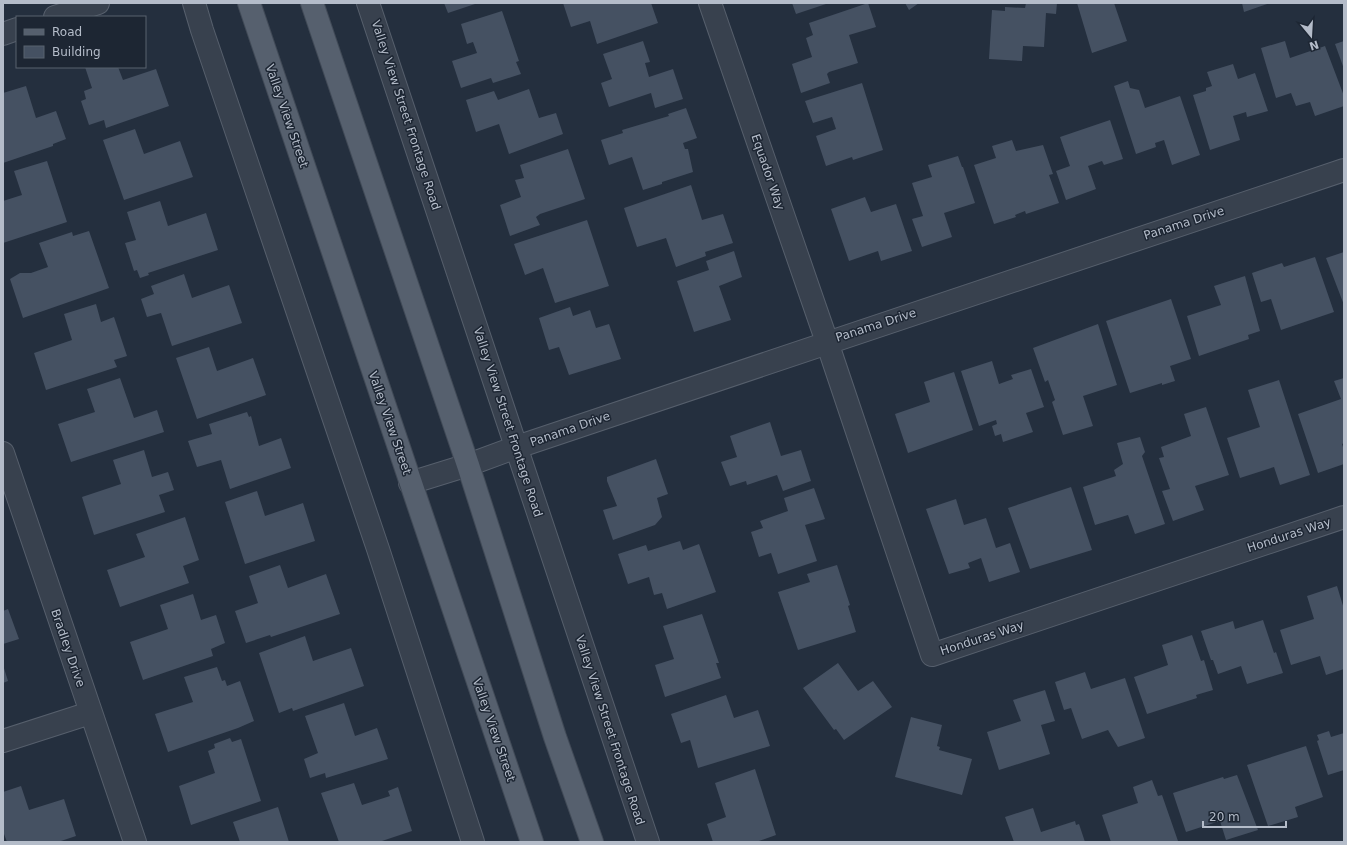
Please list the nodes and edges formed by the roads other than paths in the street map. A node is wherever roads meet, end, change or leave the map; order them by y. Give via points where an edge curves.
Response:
1 (98, 3) edge
2 (194, 3) edge
3 (249, 3) edge
4 (312, 3) edge
5 (368, 3) edge
6 (710, 3) edge
7 (58, 16) edge
8 (16, 29) edge
9 (3, 34) edge
10 (1344, 170) edge
11 (827, 342) junction
12 (517, 447) junction
13 (3, 453) edge
14 (468, 465) junction
15 (410, 483) junction
16 (1344, 517) edge
17 (90, 713) junction
18 (3, 741) edge
19 (136, 842) edge
20 (473, 842) edge
21 (532, 842) edge
22 (592, 842) edge
23 (648, 842) edge

1 - 7 street
2 - 20 street via 378,549
3 - 15 main road, Valley View Street
4 - 14 main road
5 - 12 street, Valley View Street Frontage Road
6 - 11 street, Equador Way
8 - 9 street
10 - 11 street, Panama Drive
11 - 12 street, Panama Drive
11 - 16 street, Honduras Way via 932,655
12 - 14 street, Panama Drive
12 - 23 street, Valley View Street Frontage Road
13 - 17 street, Bradley Drive
14 - 15 street, Panama Drive
14 - 22 main road via 555,737
15 - 21 main road, Valley View Street
17 - 18 street
17 - 19 street, Bradley Drive

